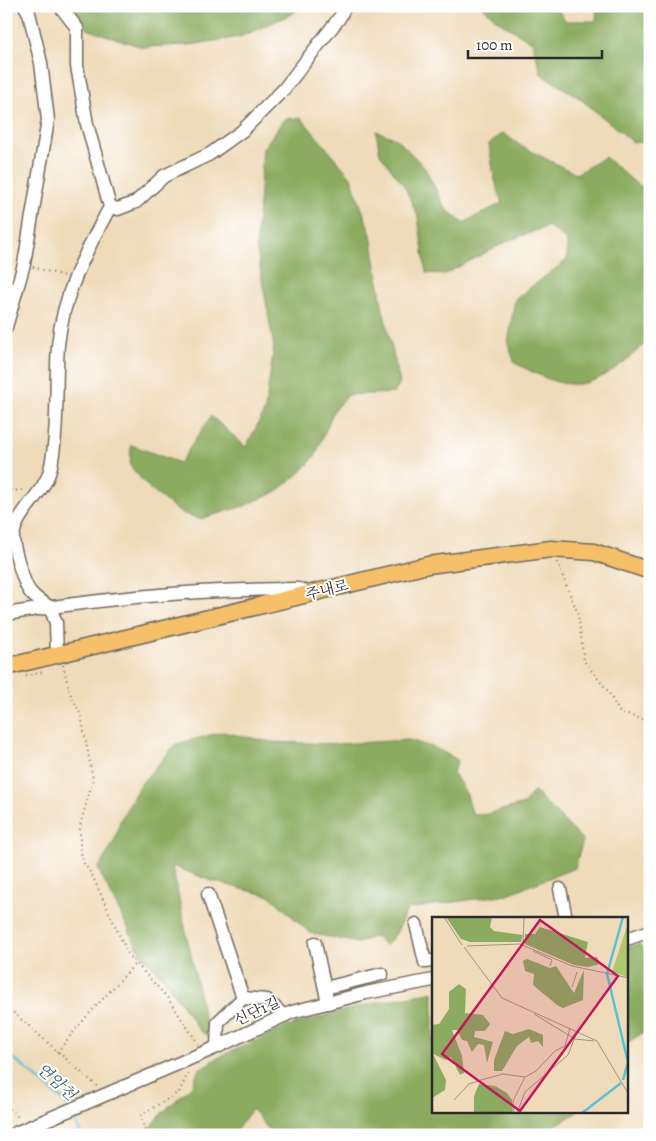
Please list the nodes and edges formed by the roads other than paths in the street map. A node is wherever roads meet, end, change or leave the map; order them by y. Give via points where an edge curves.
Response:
1 (25, 6) edge
2 (60, 6) edge
3 (345, 6) edge
4 (110, 207) junction
5 (6, 327) edge
6 (650, 571) edge
7 (312, 594) junction
8 (50, 607) junction
9 (6, 614) edge
10 (59, 655) junction
11 (6, 667) edge
12 (560, 889) dead end
13 (208, 894) dead end
14 (566, 917) edge
15 (416, 924) dead end
16 (650, 931) edge
17 (628, 939) edge
18 (315, 943) dead end
19 (432, 961) edge
20 (382, 974) dead end
21 (432, 980) edge
22 (325, 988) junction
23 (243, 998) junction
24 (328, 1003) junction
25 (284, 1016) junction
26 (217, 1047) junction
27 (11, 1135) edge

1 - 5 street via 41,64 48,120 24,264
2 - 4 street via 77,28 77,66 87,124
3 - 4 street via 284,89 242,131 210,154 164,176 136,202 118,209
4 - 8 street via 70,286 58,344 57,404 50,471 16,526 13,538 27,587
6 - 7 main road, 주내로 via 594,552 551,549 428,565
7 - 8 street via 300,589 234,589
7 - 10 main road, 주내로
8 - 9 street
8 - 10 street via 56,623
10 - 11 main road, 주내로
12 - 14 street
13 - 23 street
15 - 19 street via 425,962
16 - 17 street
18 - 22 street
20 - 22 street
21 - 24 street, 신단1길
22 - 24 street
23 - 25 street via 267,1000
23 - 26 street via 218,1022
24 - 25 street, 신단1길
25 - 26 street, 신단1길
26 - 27 street, 신단1길

